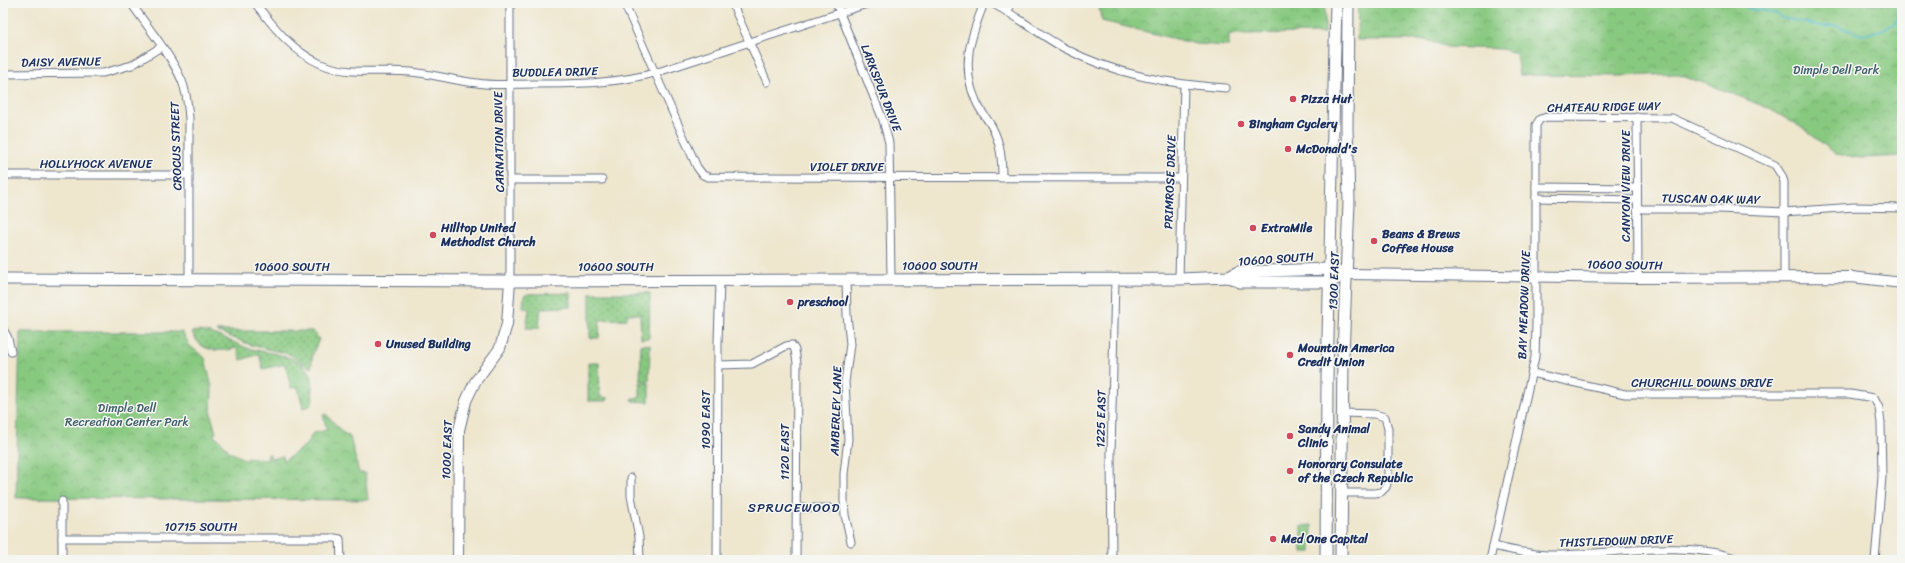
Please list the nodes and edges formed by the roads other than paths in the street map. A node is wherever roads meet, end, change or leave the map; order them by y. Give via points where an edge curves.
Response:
1 (131, 3) edge
2 (255, 3) edge
3 (510, 3) edge
4 (624, 3) edge
5 (732, 3) edge
6 (836, 3) edge
7 (870, 3) edge
8 (984, 3) edge
9 (991, 3) edge
10 (1012, 3) edge
11 (1336, 3) edge
12 (1348, 3) edge
13 (1007, 12) junction
14 (840, 13) junction
15 (750, 42) junction
16 (161, 47) junction
17 (655, 73) junction
18 (3, 74) edge
19 (767, 82) dead end
20 (509, 84) junction
21 (1184, 85) junction
22 (1226, 88) dead end
23 (1637, 117) junction
24 (1540, 119) joint
25 (3, 175) edge
26 (188, 175) junction
27 (891, 178) junction
28 (1002, 178) junction
29 (1181, 178) junction
30 (510, 180) junction
31 (602, 180) dead end
32 (1536, 187) junction
33 (1637, 188) junction
34 (1536, 198) junction
35 (1637, 200) junction
36 (1902, 208) edge
37 (1637, 209) junction
38 (1784, 212) junction
39 (1330, 269) junction
40 (1348, 274) junction
41 (1229, 276) junction
42 (1536, 277) junction
43 (1638, 278) junction
44 (1784, 278) junction
45 (3, 279) edge
46 (846, 279) junction
47 (891, 279) junction
48 (1115, 279) junction
49 (1179, 279) junction
50 (189, 280) junction
51 (720, 280) junction
52 (510, 281) junction
53 (1330, 282) junction
54 (1902, 283) edge
55 (3, 329) edge
56 (11, 352) dead end
57 (718, 365) junction
58 (1532, 373) junction
59 (1343, 413) junction
60 (631, 478) dead end
61 (1342, 493) junction
62 (62, 501) dead end
63 (796, 508) junction
64 (829, 508) dead end
65 (62, 538) junction
66 (851, 542) dead end
67 (1493, 546) junction
68 (62, 560) edge
69 (341, 560) edge
70 (458, 560) edge
71 (640, 560) edge
72 (717, 560) edge
73 (796, 560) edge
74 (1112, 560) edge
75 (1326, 560) edge
76 (1341, 560) edge
77 (1490, 560) edge
78 (1741, 560) edge
79 (1875, 560) edge

1 - 16 street, CROCUS STREET
2 - 20 street, BUDDLEA DRIVE via 283,38 298,51 323,65 350,71 411,72 478,84
3 - 20 street, CARNATION DRIVE
4 - 17 street, VIOLET DRIVE
5 - 15 street
6 - 14 street, LARKSPUR DRIVE
7 - 14 street, BUDDLEA DRIVE
8 - 28 street via 968,52 969,79 976,102 992,127 1001,148
9 - 13 street
10 - 13 street
11 - 39 main road, 1300 EAST
12 - 40 main road, 1300 EAST
13 - 21 street via 1042,36 1084,58 1135,76
14 - 15 street, BUDDLEA DRIVE
14 - 27 street, LARKSPUR DRIVE via 887,131
15 - 17 street, BUDDLEA DRIVE
15 - 19 street
16 - 18 street, DAISY AVENUE via 132,65 103,73
16 - 26 street, CROCUS STREET via 182,83 187,101
17 - 20 street, BUDDLEA DRIVE via 595,83
17 - 27 street, VIOLET DRIVE via 697,167 703,175 715,178
20 - 30 street, CARNATION DRIVE
21 - 22 street
21 - 29 street, PRIMROSE DRIVE
23 - 24 street, CHATEAU RIDGE WAY
23 - 33 street, CANYON VIEW DRIVE
23 - 38 street, CHATEAU RIDGE WAY via 1672,118 1775,164 1784,182
24 - 32 street, BAY MEADOW DRIVE via 1536,125
25 - 26 street, HOLLYHOCK AVENUE
26 - 50 street, CROCUS STREET
27 - 28 street, VIOLET DRIVE
27 - 47 street, LARKSPUR DRIVE
28 - 29 street, VIOLET DRIVE
29 - 49 street, PRIMROSE DRIVE
30 - 31 street
30 - 52 street, CARNATION DRIVE
32 - 33 street
32 - 34 street, BAY MEADOW DRIVE
33 - 35 street, CANYON VIEW DRIVE
34 - 35 street
34 - 42 street, BAY MEADOW DRIVE
35 - 37 street, CANYON VIEW DRIVE
36 - 38 street, TUSCAN OAK WAY
37 - 38 street, TUSCAN OAK WAY
37 - 43 street, CANYON VIEW DRIVE
38 - 44 street, CHATEAU RIDGE WAY
39 - 40 main road, 10600 SOUTH
39 - 41 main road, 10600 SOUTH via 1238,272
39 - 53 main road, 1300 EAST
40 - 42 main road, 10600 SOUTH
40 - 53 main road, 10600 SOUTH
40 - 59 main road, 1300 EAST
41 - 49 main road, 10600 SOUTH
41 - 53 main road, 10600 SOUTH via 1240,282
42 - 43 main road, 10600 SOUTH
42 - 58 street, BAY MEADOW DRIVE via 1536,341
43 - 44 main road, 10600 SOUTH
44 - 54 main road, 10600 SOUTH via 1868,278
45 - 50 main road, 10600 SOUTH
46 - 47 main road, 10600 SOUTH
46 - 51 main road, 10600 SOUTH
46 - 66 street, AMBERLEY LANE via 850,344 845,382 848,439 844,470 844,515
47 - 48 main road, 10600 SOUTH
48 - 49 main road, 10600 SOUTH
48 - 74 street, 1225 EAST via 1111,454
50 - 52 main road, 10600 SOUTH
51 - 52 main road, 10600 SOUTH
51 - 57 street, 1090 EAST
52 - 70 main road, 1000 EAST via 508,324 500,348 475,382 461,416
53 - 75 main road, 1300 EAST
55 - 56 street
57 - 63 street, 1120 EAST via 752,364 781,348 792,345 795,350
57 - 72 street, 1090 EAST
58 - 67 street, BAY MEADOW DRIVE
58 - 79 street, CHURCHILL DOWNS DRIVE via 1625,394 1850,394 1874,398 1879,408 1881,423 1882,477
59 - 61 main road, 1300 EAST
59 - 61 street via 1385,417 1388,429 1386,487 1375,494
60 - 71 street
61 - 76 main road, 1300 EAST
62 - 65 street
63 - 64 street
63 - 73 street, 1120 EAST
65 - 68 street
65 - 69 street, 10715 SOUTH via 340,539
67 - 77 street, BAY MEADOW DRIVE
67 - 78 street, THISTLEDOWN DRIVE via 1526,554 1545,555 1693,550

